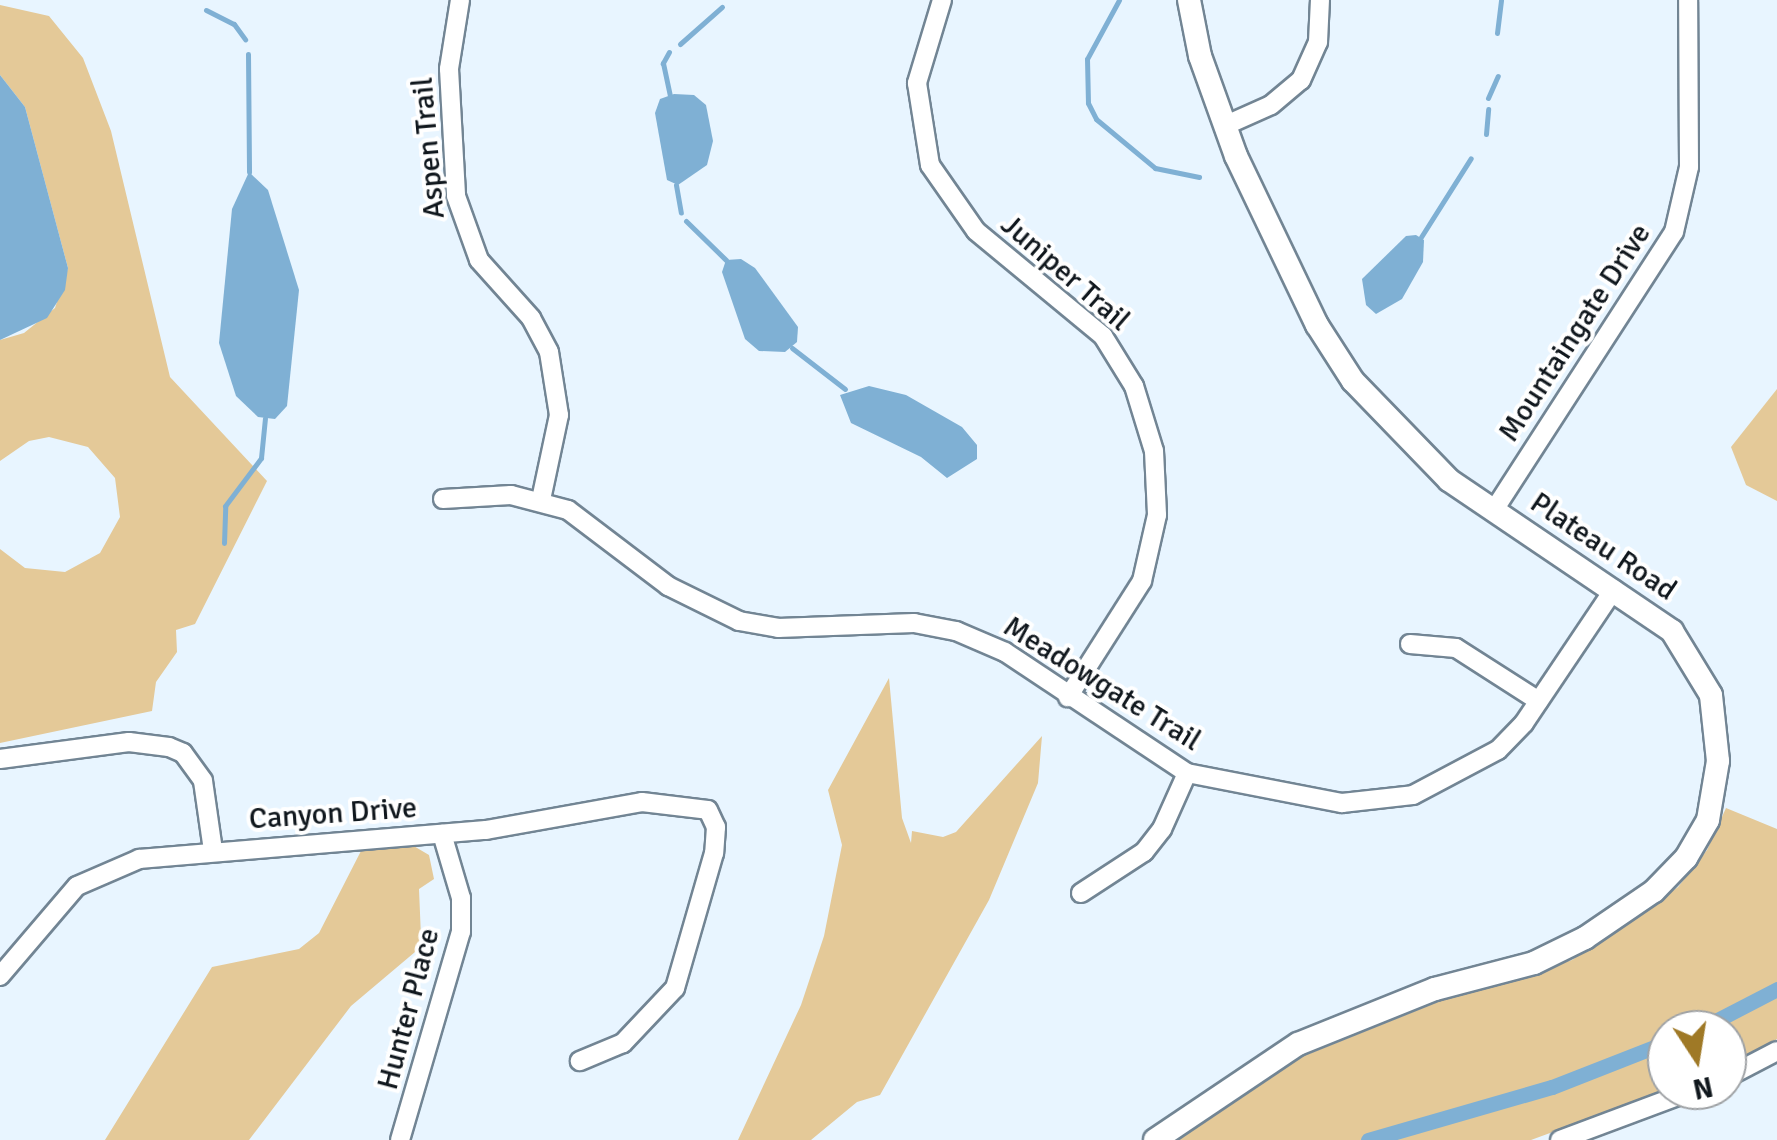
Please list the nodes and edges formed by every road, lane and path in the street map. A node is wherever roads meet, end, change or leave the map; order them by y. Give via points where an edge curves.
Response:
1 (460, 0) edge
2 (942, 0) edge
3 (1189, 0) edge
4 (1320, 0) edge
5 (1688, 0) edge
6 (1224, 126) junction
7 (444, 498) dead end
8 (541, 500) junction
9 (1494, 510) junction
10 (1614, 589) junction
11 (1410, 644) dead end
12 (1068, 697) junction
13 (1539, 700) junction
14 (0, 759) edge
15 (1187, 773) junction
16 (442, 834) junction
17 (213, 850) junction
18 (1081, 893) dead end
19 (0, 976) edge
20 (1777, 1051) edge
21 (580, 1061) dead end
22 (1747, 1066) edge
23 (1647, 1108) edge
24 (400, 1140) edge
25 (1155, 1140) edge
26 (1560, 1140) edge

1 - 8 street, Aspen Trail via 449,69 456,196 479,260 531,318 552,363 560,415
2 - 12 street, Juniper Trail via 918,83 934,176 976,231 1102,336 1134,386 1154,451 1156,515 1142,581
3 - 6 street, Plateau Road
4 - 6 street via 1318,42 1301,80 1272,105
5 - 9 street, Mountaingate Drive via 1690,166 1674,232
6 - 9 street, Plateau Road via 1312,314 1353,381 1422,457
7 - 8 street, Meadowgate Trail
8 - 12 street, Meadowgate Trail via 582,517 668,586 723,616 778,628 896,623 956,631 1005,652
9 - 10 street, Plateau Road
10 - 13 street, Meadowgate Trail
10 - 25 street, Plateau Road via 1672,631 1710,695 1716,791 1686,858 1654,891 1564,951 1434,989 1298,1044
11 - 13 street via 1456,648
12 - 15 street, Meadowgate Trail
13 - 15 street, Meadowgate Trail via 1480,763 1437,787 1389,801 1306,800
14 - 17 street via 129,742 168,746 183,753 203,781
15 - 18 street via 1144,852
16 - 17 street, Canyon Drive
16 - 21 street, Canyon Drive via 642,802 702,808 712,816 714,853 675,988 623,1043
16 - 24 street, Hunter Place via 461,898 461,932
17 - 19 street, Canyon Drive via 138,859 89,877
20 - 22 street
23 - 26 street

